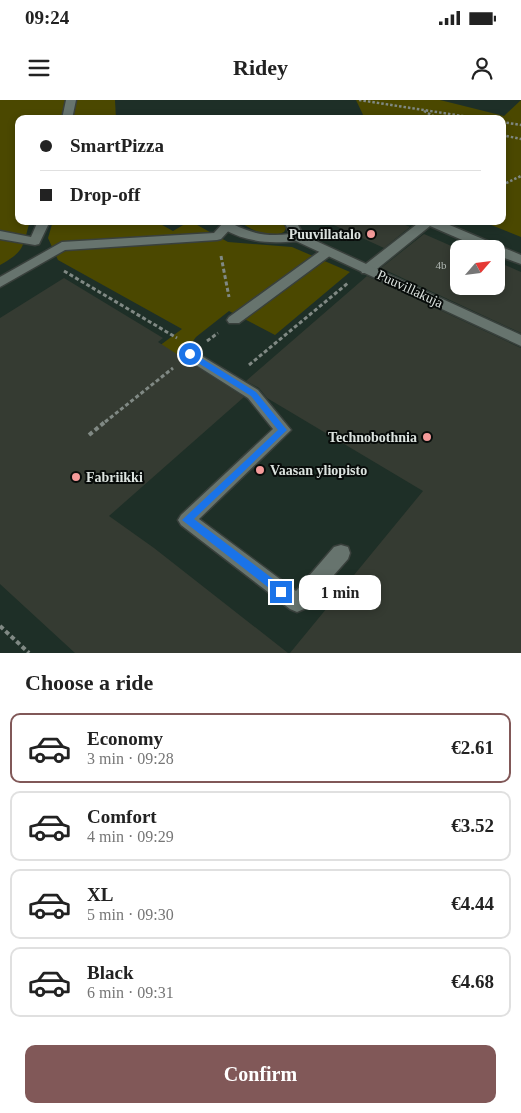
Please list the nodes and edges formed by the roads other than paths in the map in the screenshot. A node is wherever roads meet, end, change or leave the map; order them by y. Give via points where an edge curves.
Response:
1 (71, 100) edge
2 (68, 115) edge
3 (42, 225) edge
4 (225, 225) edge
5 (230, 225) edge
6 (292, 225) edge
7 (424, 225) edge
8 (438, 225) edge
9 (0, 236) edge
10 (298, 238) junction
11 (474, 240) edge
12 (327, 252) junction
13 (505, 253) edge
14 (521, 260) edge
15 (367, 270) junction
16 (0, 283) edge
17 (234, 320) road end
18 (521, 341) edge
19 (190, 354) road end
20 (341, 553) dead end

1 - 2 street
3 - 9 street via 35,241
4 - 16 street via 217,236 62,246
5 - 10 street via 247,237 271,240
6 - 10 street
7 - 15 street
8 - 11 street
10 - 12 street, Puuvillakuja
12 - 15 street, Puuvillakuja
12 - 17 street
13 - 14 street
15 - 18 street, Puuvillakuja
19 - 20 street via 254,394 283,430 187,520 297,604

